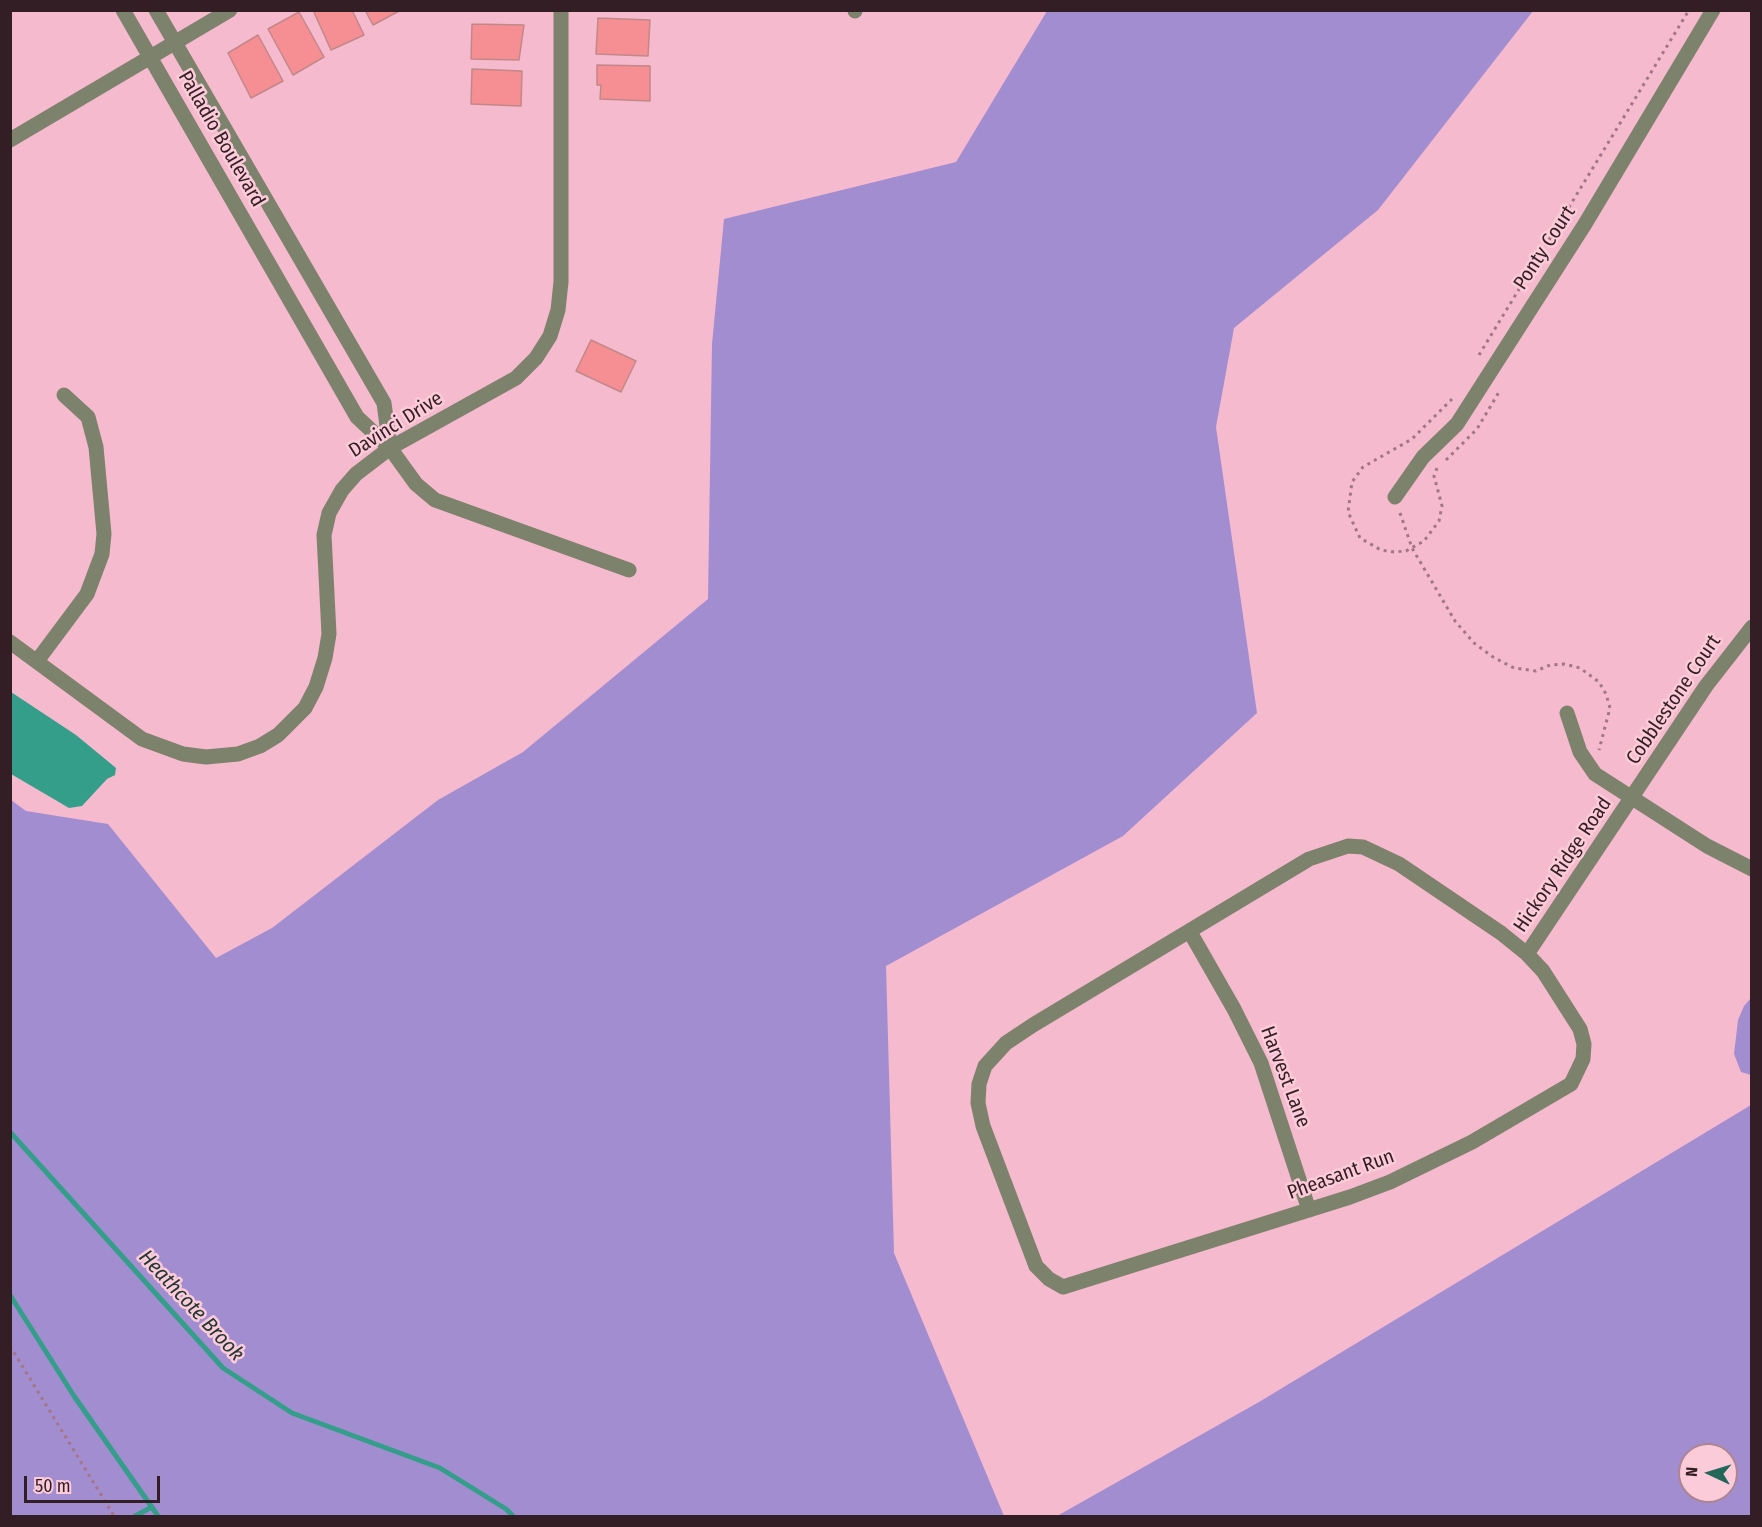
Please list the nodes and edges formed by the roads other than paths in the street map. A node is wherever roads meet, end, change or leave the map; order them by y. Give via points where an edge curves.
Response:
1 (123, 10) edge
2 (156, 10) edge
3 (230, 10) edge
4 (561, 10) edge
5 (1713, 10) edge
6 (176, 43) junction
7 (150, 58) junction
8 (10, 140) edge
9 (308, 276) junction
10 (283, 289) junction
11 (64, 395) dead end
12 (390, 448) junction
13 (1395, 497) road end
14 (629, 570) dead end
15 (1752, 627) edge
16 (10, 642) edge
17 (37, 661) junction
18 (1567, 713) dead end
19 (1633, 799) junction
20 (1752, 870) edge
21 (1190, 932) junction
22 (1527, 954) junction
23 (1309, 1210) junction

1 - 7 street, Palladio Boulevard
2 - 6 street, Palladio Boulevard
3 - 6 street
4 - 12 street, Davinci Drive via 561,282 550,336 516,378
5 - 13 street, Ponty Court via 1586,224 1457,424 1423,457
6 - 7 street
6 - 9 street, Palladio Boulevard
7 - 8 street
7 - 10 street, Palladio Boulevard
9 - 10 street
9 - 12 street, Palladio Boulevard via 384,403
10 - 12 street, Palladio Boulevard via 357,417
11 - 17 street via 88,417 96,447 103,544 97,573 87,594
12 - 14 street via 416,484 435,500
12 - 17 street, Davinci Drive via 356,474 329,513 324,535 329,634 326,657 305,708 269,740 238,754 206,757 161,748 142,739
15 - 19 street, Cobblestone Court via 1706,686
16 - 17 street, Davinci Drive
18 - 19 street via 1580,752 1595,774
19 - 20 street
19 - 22 street, Hickory Ridge Road
21 - 22 street, Pheasant Run via 1309,859 1333,849 1363,847 1399,864
21 - 23 street, Harvest Lane via 1261,1063
21 - 23 street, Pheasant Run via 1015,1037 985,1065 978,1094 983,1126 1036,1266 1063,1287
22 - 23 street, Pheasant Run via 1543,971 1580,1029 1583,1059 1571,1084 1472,1142 1390,1182

